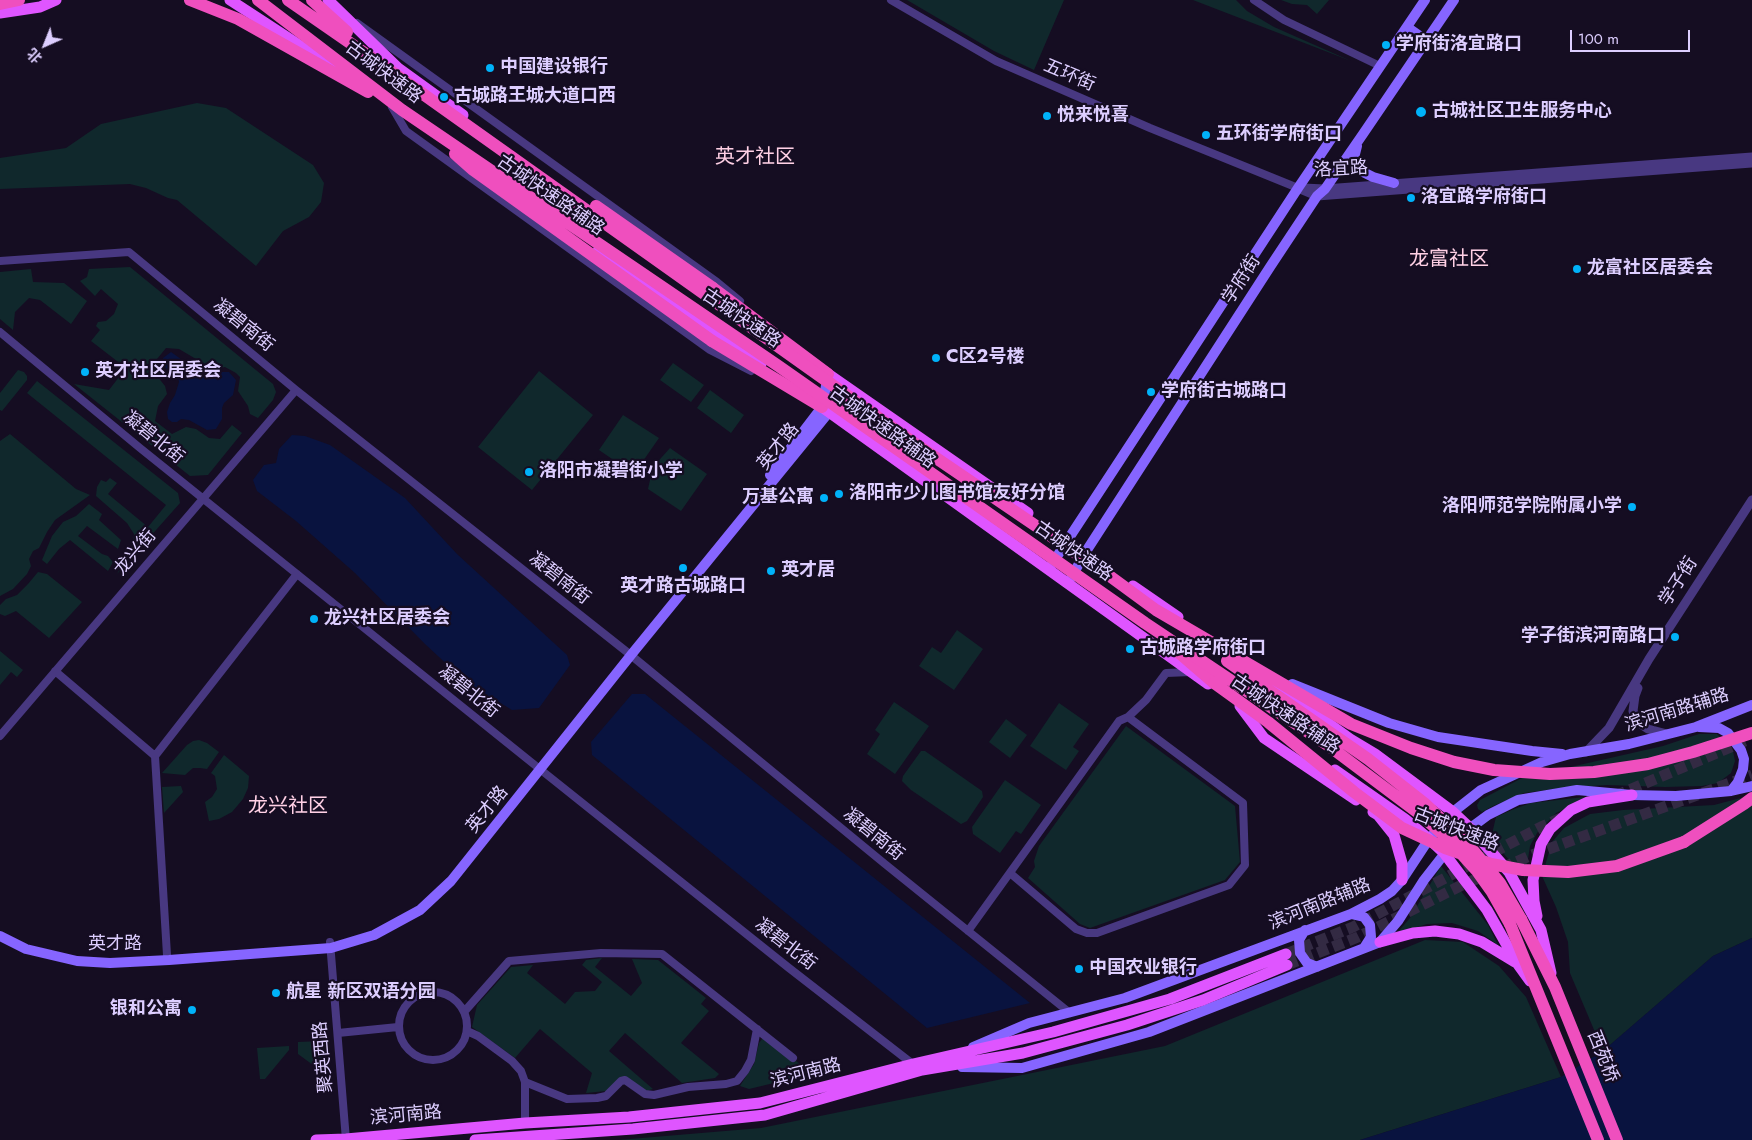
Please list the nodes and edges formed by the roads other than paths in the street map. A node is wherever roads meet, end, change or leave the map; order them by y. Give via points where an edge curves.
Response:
1 (19, 0) edge
2 (56, 0) edge
3 (190, 0) edge
4 (230, 0) edge
5 (258, 0) edge
6 (288, 0) edge
7 (312, 0) edge
8 (328, 0) edge
9 (891, 0) edge
10 (1254, 0) edge
11 (1425, 0) edge
12 (1454, 0) edge
13 (0, 4) edge
14 (0, 13) edge
15 (1407, 27) junction
16 (1427, 41) junction
17 (1380, 66) junction
18 (392, 72) junction
19 (397, 109) junction
20 (1363, 134) junction
21 (1752, 157) edge
22 (1752, 163) edge
23 (1394, 183) junction
24 (1298, 188) junction
25 (1321, 192) junction
26 (0, 260) edge
27 (0, 332) edge
28 (828, 374) junction
29 (839, 382) junction
30 (296, 390) junction
31 (825, 409) junction
32 (202, 498) junction
33 (1752, 500) edge
34 (1752, 506) edge
35 (1067, 540) junction
36 (1085, 553) junction
37 (1048, 569) junction
38 (297, 574) junction
39 (1068, 584) junction
40 (1156, 610) junction
41 (1145, 624) junction
42 (629, 654) junction
43 (55, 671) junction
44 (1255, 671) junction
45 (1191, 672) junction
46 (1638, 683) junction
47 (1752, 705) edge
48 (1240, 706) junction
49 (1128, 717) junction
50 (1696, 727) junction
51 (1667, 734) junction
52 (0, 736) edge
53 (1752, 736) edge
54 (1586, 752) junction
55 (1570, 754) junction
56 (155, 756) junction
57 (538, 768) junction
58 (1752, 786) edge
59 (1731, 792) junction
60 (1632, 795) junction
61 (1752, 798) edge
62 (1453, 812) junction
63 (1470, 828) junction
64 (1429, 839) junction
65 (1444, 853) junction
66 (1010, 873) junction
67 (1402, 880) junction
68 (1350, 914) junction
69 (1516, 922) junction
70 (0, 930) edge
71 (1305, 930) junction
72 (1541, 930) junction
73 (968, 931) junction
74 (0, 936) edge
75 (1380, 942) junction
76 (330, 945) junction
77 (1363, 949) junction
78 (167, 955) junction
79 (1287, 960) tunnel mouth
80 (1517, 963) junction
81 (1317, 968) junction
82 (1555, 987) junction
83 (1537, 993) junction
84 (464, 1012) junction
85 (1070, 1013) junction
86 (398, 1027) junction
87 (757, 1028) junction
88 (467, 1031) junction
89 (338, 1032) junction
90 (793, 1058) dead end
91 (945, 1062) junction
92 (918, 1067) junction
93 (524, 1082) junction
94 (525, 1124) junction
95 (316, 1140) edge
96 (346, 1140) edge
97 (475, 1140) edge
98 (1598, 1140) edge
99 (1618, 1140) edge

1 - 13 highway
2 - 14 main road via 40,7
3 - 19 highway, bridge via 238,19
4 - 19 main road, 古城快速路辅路
5 - 19 highway, 古城快速路, bridge
6 - 18 highway, 古城快速路
7 - 18 highway
8 - 28 main road, 古城快速路辅路 via 398,68
9 - 24 street, 五环街 via 996,61
10 - 17 street via 1284,20
11 - 15 main road, 学府街
12 - 16 main road, 学府街
15 - 16 main road
15 - 17 main road, 学府街
16 - 20 main road, 学府街
17 - 24 main road, 学府街
18 - 28 highway, bridge via 483,128 713,288
18 - 40 highway, 古城快速路, bridge
19 - 31 main road, 古城快速路辅路
19 - 31 highway, bridge via 472,169 712,342
19 - 31 street via 406,131 710,350
19 - 41 highway, 古城快速路, bridge via 777,365
20 - 23 main road via 1356,148 1356,165 1373,177
20 - 25 main road, 学府街
21 - 23 street, 洛宜路
22 - 25 street, 洛宜路
23 - 25 street, 洛宜路
24 - 25 street, 洛宜路
24 - 35 main road, 学府街
25 - 36 main road, 学府街
26 - 30 street, 凝碧南街 via 129,252
27 - 32 street, 凝碧北街
28 - 29 main road, 古城快速路辅路
28 - 31 main road, 英才路
29 - 31 main road, 英才路
29 - 35 main road, 古城快速路辅路
30 - 32 street, 龙兴街
30 - 42 street, 凝碧南街
31 - 37 main road, 古城快速路辅路
31 - 42 main road, 英才路
32 - 38 street, 凝碧北街
32 - 43 street, 龙兴街
33 - 46 street, 学子街 via 1649,659
34 - 46 street, 学子街
35 - 36 main road, 古城快速路辅路
35 - 37 main road, 学府街
36 - 39 main road, 学府街
36 - 44 main road, 古城快速路辅路
37 - 39 main road, 古城快速路辅路
38 - 56 street
38 - 57 street, 凝碧北街
39 - 45 main road, 古城快速路辅路
40 - 53 highway, 古城快速路, bridge via 1351,724 1454,762 1494,770 1550,774 1594,772 1648,764
40 - 69 highway, bridge via 1368,759 1424,803 1468,844 1500,883
41 - 61 highway, 古城快速路, bridge via 1214,683 1402,828 1491,864 1523,870 1568,872 1617,866 1684,842
41 - 69 highway, bridge via 1329,746 1422,815 1477,871
42 - 57 main road, 英才路
42 - 73 street, 凝碧南街
43 - 52 street, 龙兴街
43 - 56 street
44 - 55 main road via 1389,723 1438,737 1532,752
44 - 62 main road, 古城快速路辅路
45 - 48 main road, 古城快速路辅路
45 - 49 street via 1166,673 1146,700
46 - 51 street via 1633,711 1639,723
46 - 54 street via 1609,728
47 - 50 main road, 滨河南路辅路
48 - 64 main road, 古城快速路辅路 via 1366,791
48 - 67 main road via 1264,738 1378,815 1394,834 1402,863
49 - 66 street via 1119,721
49 - 66 street via 1243,803 1245,864 1229,885 1087,933 1076,928
50 - 51 main road, 滨河南路辅路
50 - 59 main road via 1719,728 1728,733 1741,750 1743,768
51 - 54 main road, 滨河南路辅路
54 - 55 main road, 滨河南路辅路
55 - 62 main road, 滨河南路辅路 via 1542,762 1481,790
56 - 78 street
57 - 76 main road, 英才路 via 449,874 420,903 376,928
57 - 92 street, 凝碧北街
58 - 59 main road
59 - 60 main road
60 - 63 main road via 1577,790 1518,800
60 - 72 main road via 1588,802 1571,810 1550,829 1541,844 1533,880
62 - 63 main road, 古城快速路辅路
62 - 64 main road, 滨河南路辅路
63 - 65 main road
63 - 72 main road, 古城快速路辅路 via 1509,872
64 - 65 main road, 古城快速路辅路
64 - 67 main road, 滨河南路辅路
65 - 75 main road
65 - 80 main road, 古城快速路辅路 via 1486,910
66 - 73 street
67 - 68 main road, 滨河南路辅路 via 1380,899
68 - 71 main road, 滨河南路辅路
68 - 77 main road via 1364,917 1370,925 1371,937
69 - 82 highway, 西苑桥
69 - 83 highway, 西苑桥
70 - 78 main road, 英才路 via 28,944 78,956
71 - 81 main road via 1299,940 1300,953 1307,963
71 - 85 main road, 滨河南路辅路 via 1125,998
72 - 82 main road, 古城快速路辅路
73 - 85 street, 凝碧南街
74 - 76 main road, 英才路 via 26,949 56,957 110,963
75 - 77 main road
75 - 80 main road via 1420,932 1459,934 1482,942
76 - 78 main road, 英才路
76 - 89 street, 聚英西路
77 - 81 main road
79 - 91 main road, 滨河南路 via 1203,1000 1127,1025 1023,1053
80 - 83 main road, 古城快速路辅路
81 - 91 main road via 1149,1032 1022,1068
82 - 99 highway, 西苑桥
83 - 98 highway, 西苑桥
84 - 86 street via 452,997 428,991 406,1003
84 - 87 street via 510,961 602,953 662,954
84 - 88 street
85 - 91 main road, 滨河南路辅路 via 1029,1024
86 - 88 street via 408,1050 431,1060 443,1059 454,1053 463,1043
86 - 89 street
87 - 90 street
87 - 93 street via 751,1060 745,1072 737,1081 726,1084 688,1087 654,1095 645,1094 625,1080 606,1096 567,1099
88 - 93 street via 512,1061 521,1071
89 - 96 street, 聚英西路
91 - 92 main road, 滨河南路
92 - 94 main road, 滨河南路 via 760,1103
92 - 97 main road, 滨河南路 via 765,1115 633,1129
93 - 94 street
94 - 96 main road, 滨河南路
95 - 96 main road, 滨河南路

